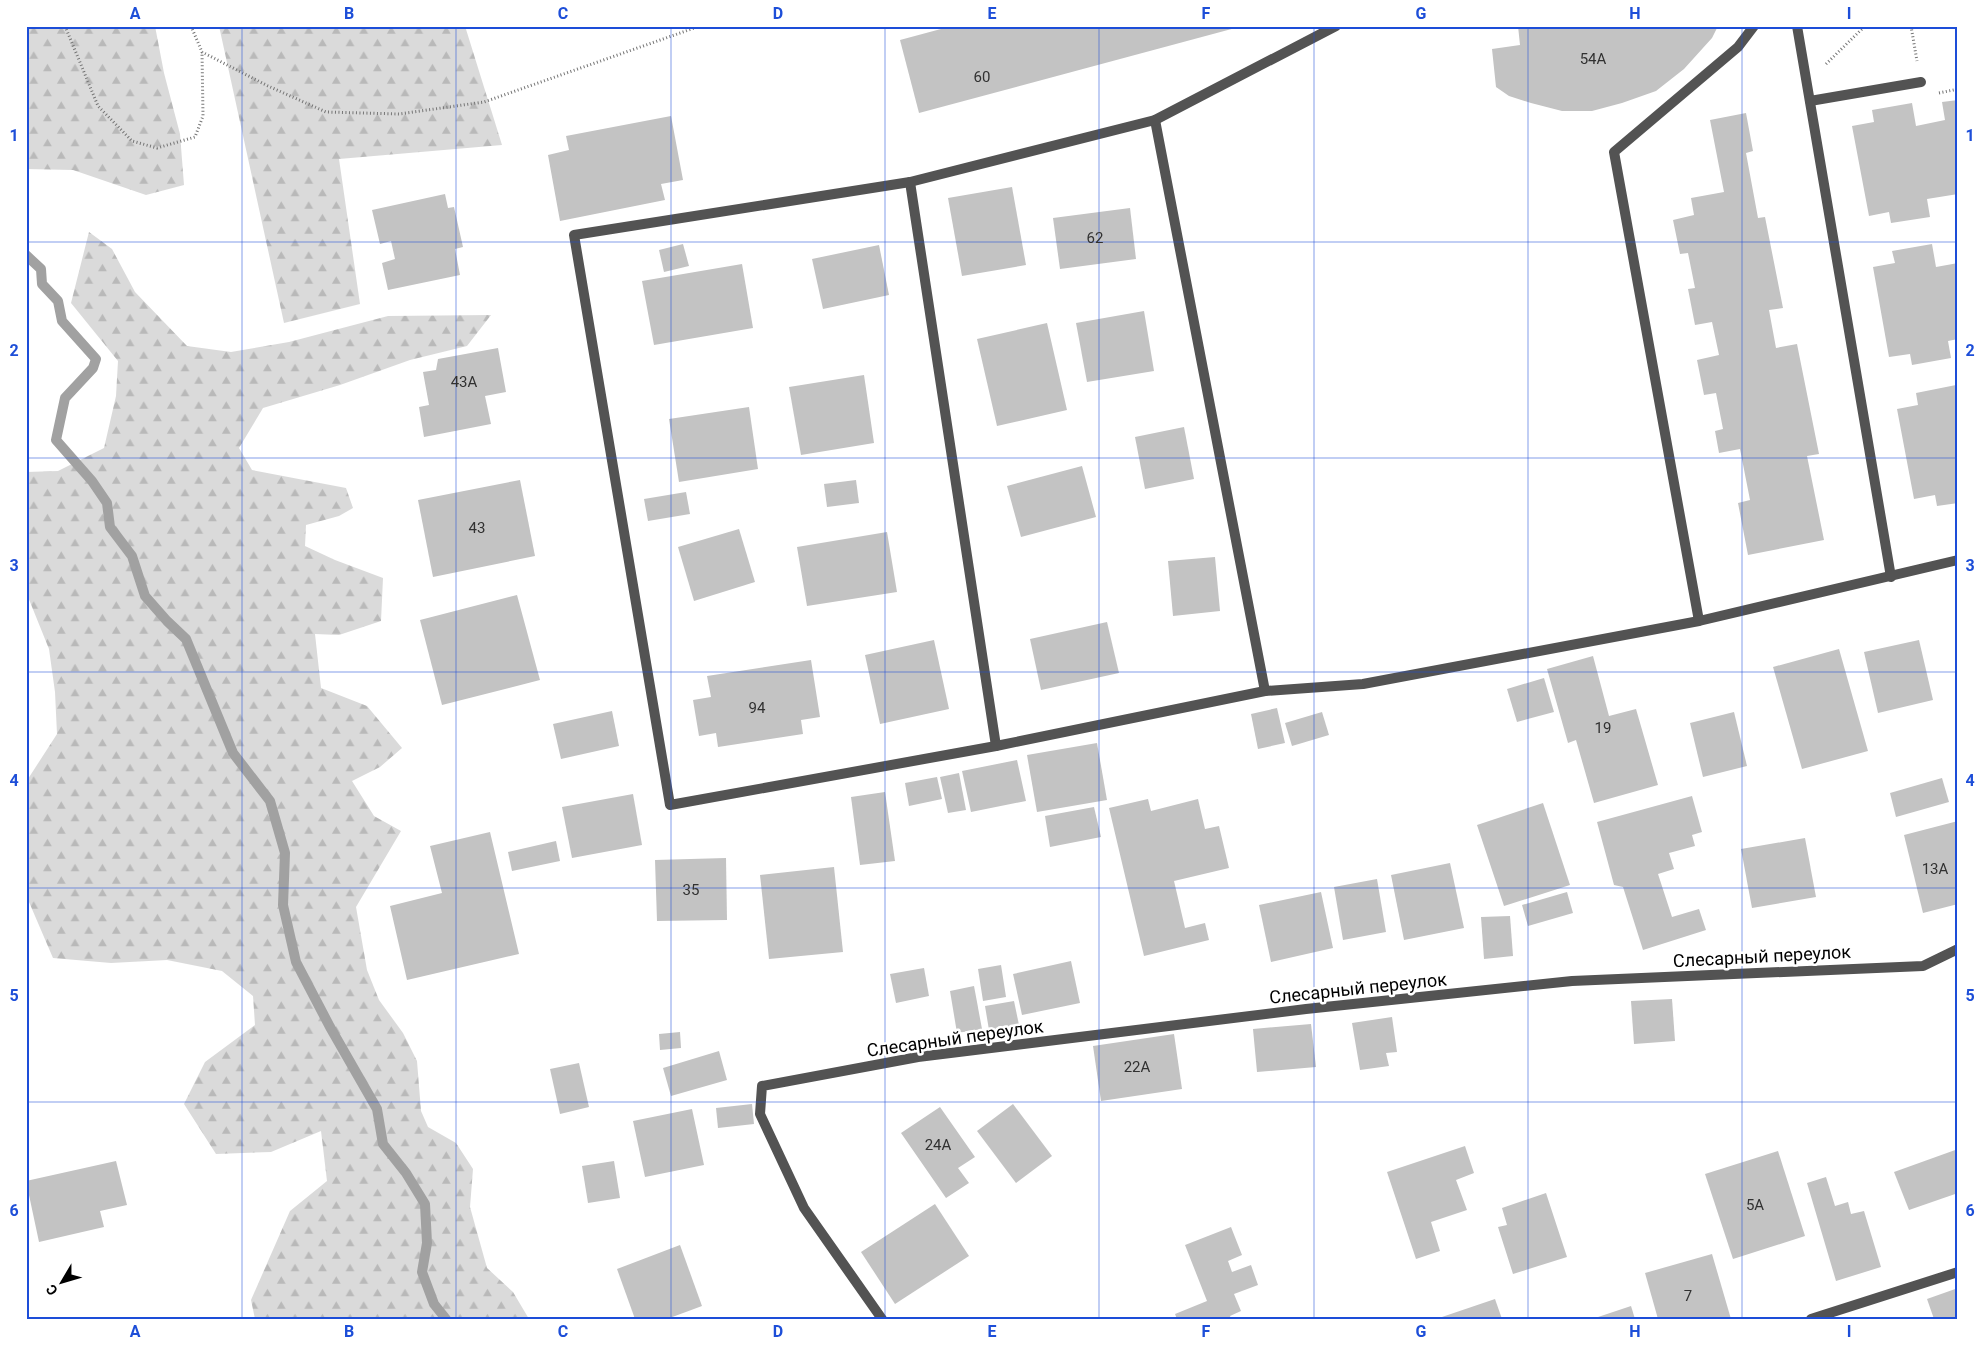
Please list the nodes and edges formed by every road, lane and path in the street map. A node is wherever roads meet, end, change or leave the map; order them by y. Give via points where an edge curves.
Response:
1 (65, 26) edge
2 (191, 26) edge
3 (700, 26) edge
4 (1336, 26) edge
5 (1754, 26) edge
6 (1797, 26) edge
7 (1865, 26) edge
8 (1911, 26) edge
9 (202, 52) junction
10 (1820, 60) dead end
11 (1921, 82) joint
12 (1958, 89) edge
13 (1935, 94) dead end
14 (1810, 101) junction
15 (1155, 120) junction
16 (910, 182) junction
17 (1958, 560) edge
18 (1891, 576) junction
19 (1699, 621) junction
20 (1265, 691) junction
21 (996, 746) junction
22 (1958, 949) edge
23 (1958, 1272) edge
24 (882, 1319) edge
25 (1811, 1319) edge

1 - 9 path via 98,106 132,141 157,148 195,137 203,116
2 - 9 path
3 - 9 path via 484,102 399,114 326,112
4 - 15 street
5 - 19 street via 1738,47 1614,152
6 - 14 street
7 - 10 path via 1822,68
8 - 11 path
11 - 14 street
12 - 13 path
14 - 18 street
15 - 16 street
15 - 20 street
16 - 21 street
16 - 21 street via 574,235 670,805
17 - 18 street
18 - 19 street
19 - 20 street via 1364,684
20 - 21 street
22 - 24 street, Слесарный переулок via 1923,966 1572,981 1306,1009 918,1057 762,1086 760,1114 804,1208
23 - 25 street

